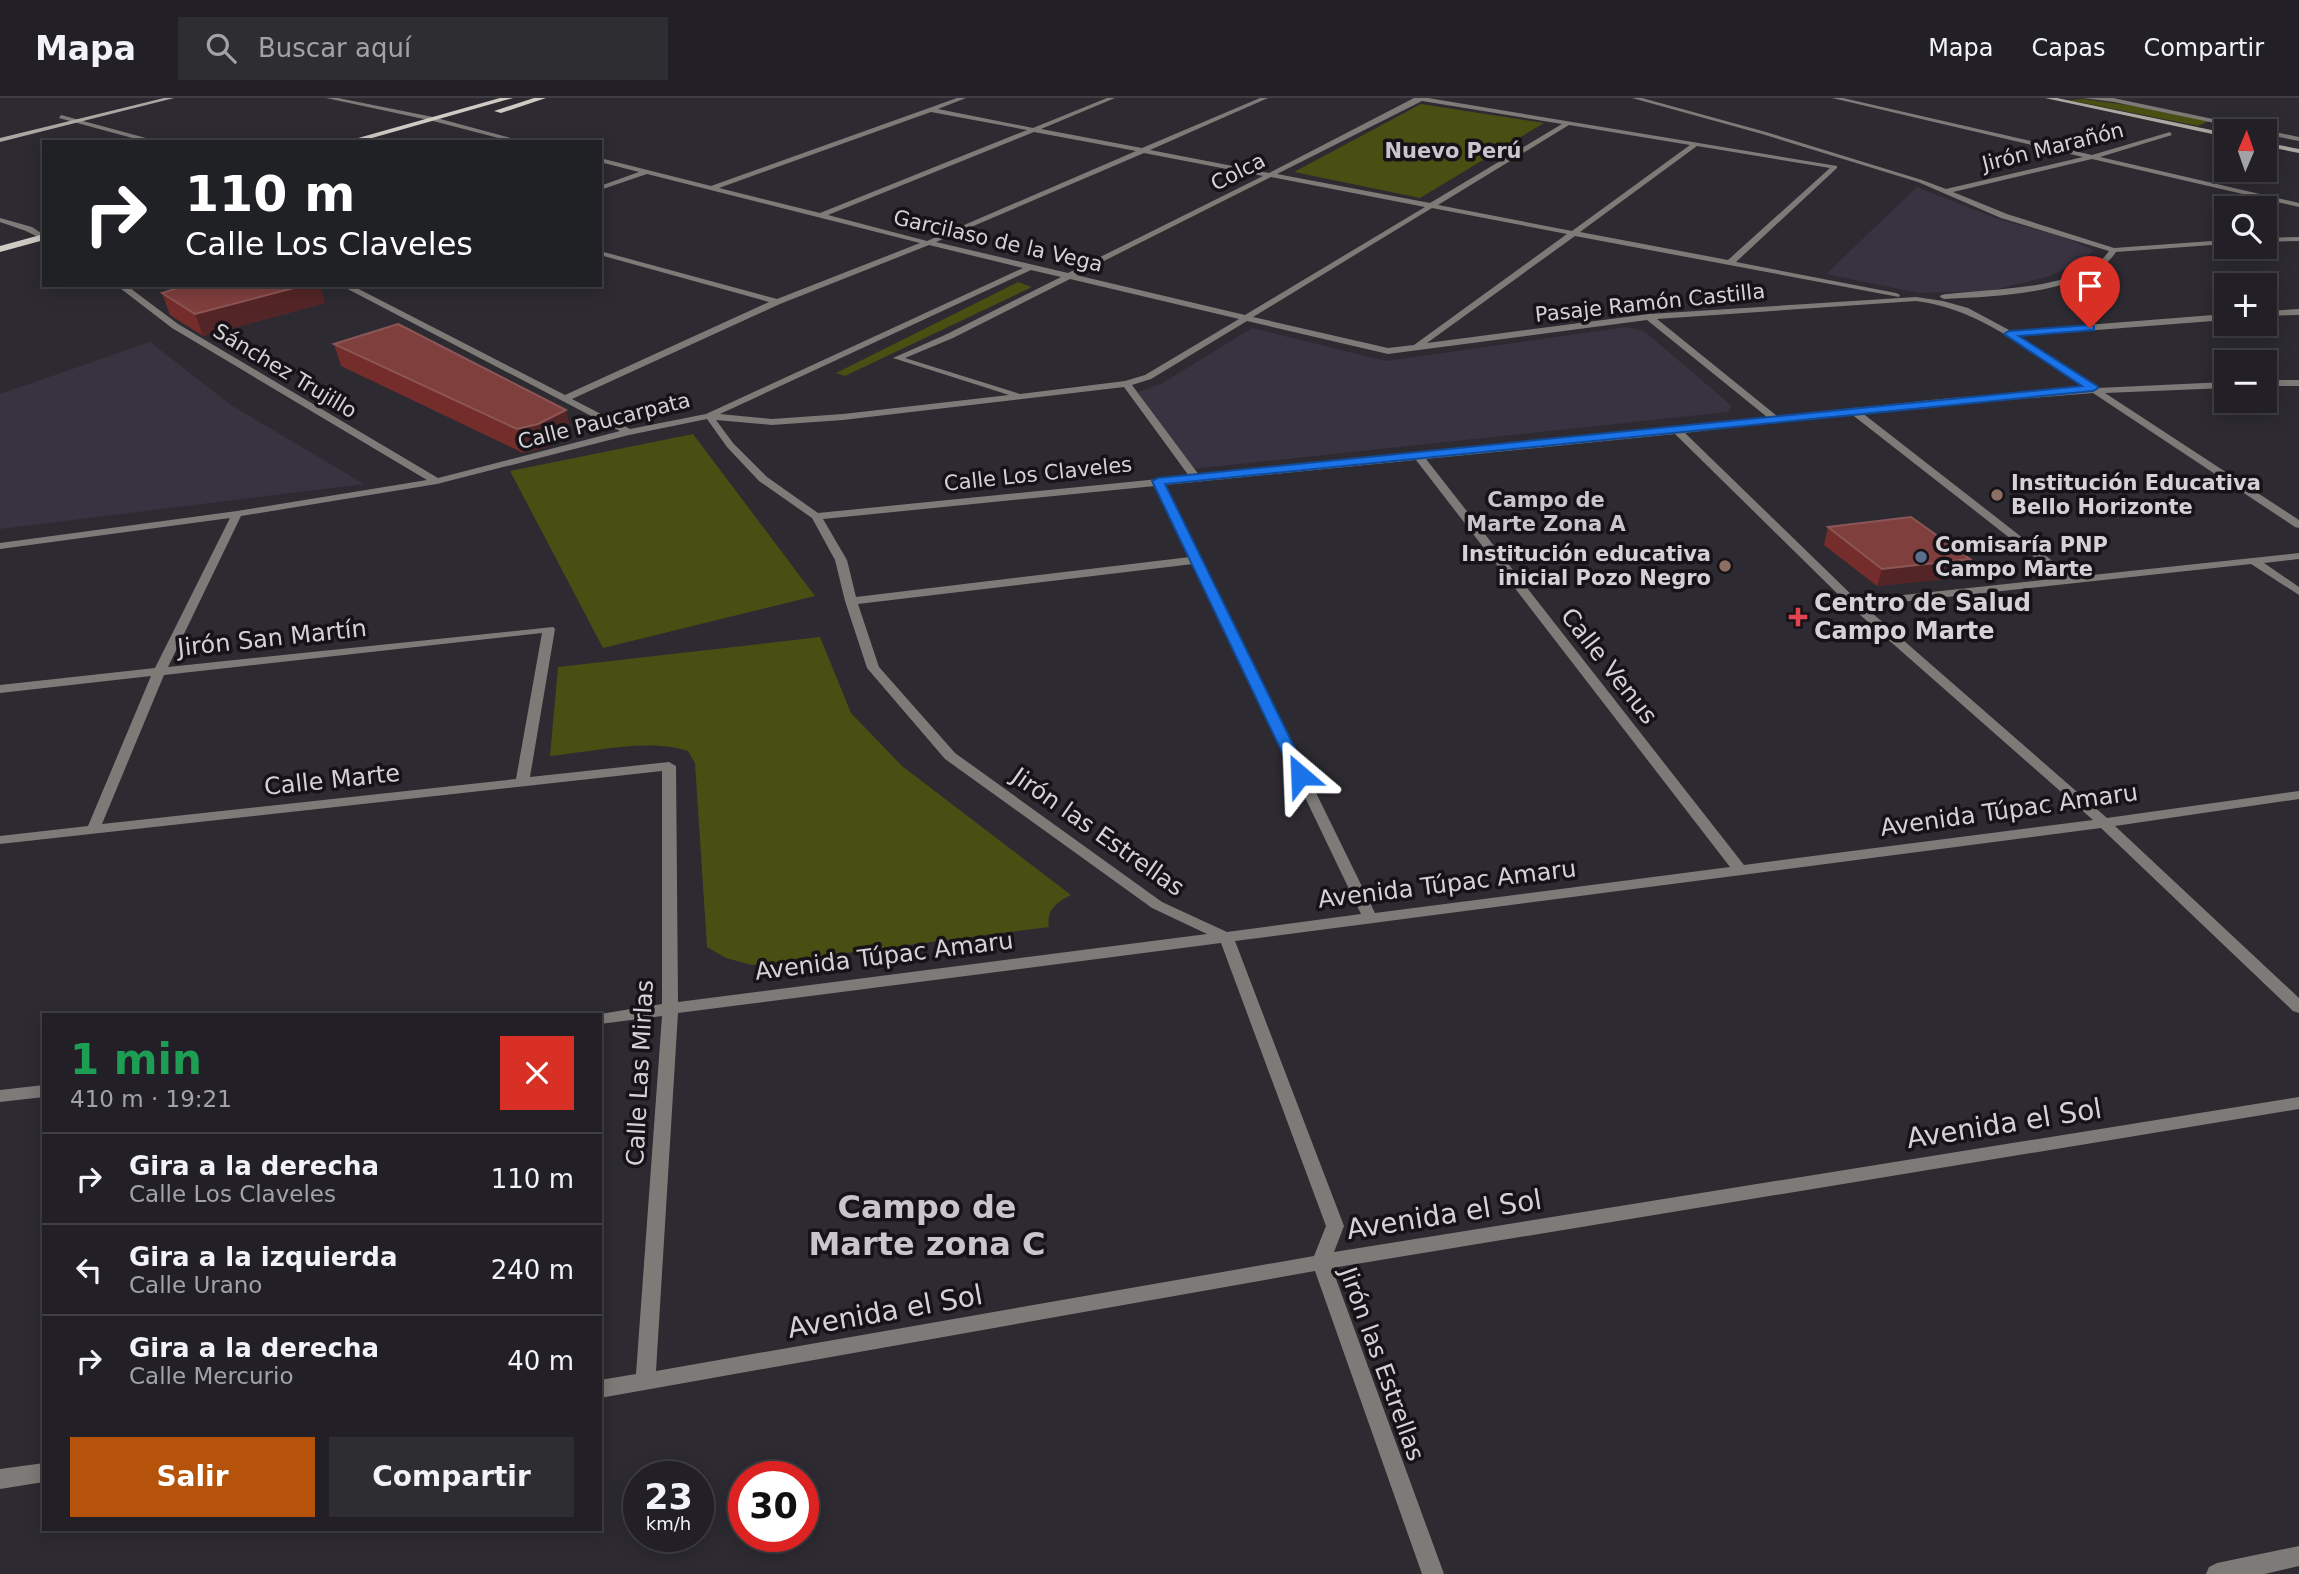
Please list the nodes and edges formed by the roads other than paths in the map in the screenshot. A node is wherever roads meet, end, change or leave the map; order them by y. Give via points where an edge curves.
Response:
1 (140, 98) edge
2 (171, 98) edge
3 (329, 98) edge
4 (509, 98) edge
5 (542, 98) edge
6 (963, 98) edge
7 (1112, 98) edge
8 (1265, 98) edge
9 (1420, 98) edge
10 (1636, 98) edge
11 (1835, 98) edge
12 (2048, 98) edge
13 (2086, 98) edge
14 (2104, 98) edge
15 (2151, 102) dead end
16 (2143, 105) junction
17 (932, 110) junction
18 (480, 116) dead end
19 (61, 117) junction
20 (433, 119) junction
21 (468, 120) dead end
22 (76, 121) junction
23 (1570, 122) junction
24 (455, 124) junction
25 (1035, 129) junction
26 (429, 131) dead end
27 (0, 132) edge
28 (2214, 133) edge
29 (2169, 134) dead end
30 (2299, 139) edge
31 (0, 140) edge
32 (147, 140) edge
33 (355, 140) edge
34 (515, 140) edge
35 (1697, 143) junction
36 (2277, 147) edge
37 (1147, 150) junction
38 (2299, 151) edge
39 (2092, 157) junction
40 (602, 160) edge
41 (649, 171) junction
42 (1272, 174) junction
43 (602, 187) edge
44 (708, 189) junction
45 (1944, 192) junction
46 (1432, 204) junction
47 (2299, 205) edge
48 (822, 215) junction
49 (0, 220) edge
50 (42, 226) edge
51 (29, 229) junction
52 (1574, 233) junction
53 (42, 236) edge
54 (0, 237) edge
55 (42, 237) edge
56 (2297, 239) edge
57 (2277, 240) edge
58 (928, 243) junction
59 (2214, 243) edge
60 (0, 249) edge
61 (2114, 250) junction
62 (602, 254) edge
63 (1731, 262) junction
64 (1028, 268) junction
65 (1069, 276) junction
66 (126, 287) edge
67 (348, 287) edge
68 (1916, 299) junction
69 (777, 302) junction
70 (2299, 312) edge
71 (2277, 313) edge
72 (1246, 317) junction
73 (1649, 317) junction
74 (2214, 318) edge
75 (2009, 334) junction
76 (1417, 346) junction
77 (1388, 351) joint
78 (2277, 383) edge
79 (2299, 383) edge
80 (1126, 384) junction
81 (2214, 385) edge
82 (2093, 388) junction
83 (1024, 396) junction
84 (564, 399) junction
85 (1853, 411) junction
86 (709, 416) junction
87 (1774, 418) junction
88 (1677, 431) junction
89 (629, 432) junction
90 (1418, 455) junction
91 (1195, 477) junction
92 (437, 481) junction
93 (1158, 481) junction
94 (237, 514) junction
95 (816, 516) junction
96 (2299, 525) edge
97 (0, 546) edge
98 (2299, 556) edge
99 (1196, 560) junction
100 (2252, 560) junction
101 (2071, 581) junction
102 (2299, 593) edge
103 (851, 601) junction
104 (1854, 604) junction
105 (159, 672) junction
106 (0, 689) edge
107 (669, 766) joint
108 (522, 782) junction
109 (2299, 795) edge
110 (2104, 823) junction
111 (93, 830) junction
112 (0, 840) edge
113 (1740, 870) junction
114 (1370, 918) junction
115 (1226, 937) junction
116 (2299, 1007) edge
117 (670, 1009) junction
118 (602, 1018) edge
119 (42, 1091) edge
120 (0, 1096) edge
121 (2299, 1103) edge
122 (1321, 1262) junction
123 (645, 1382) junction
124 (602, 1389) edge
125 (42, 1472) edge
126 (0, 1479) edge
127 (2299, 1556) edge
128 (1433, 1574) edge
129 (2217, 1574) edge

1 - 19 street
2 - 22 street
3 - 20 street
4 - 20 main road
5 - 18 main road
6 - 17 street
7 - 25 street
8 - 37 street
9 - 23 street
9 - 42 street, Colca
10 - 45 street via 1764,132
11 - 39 street
12 - 28 street
13 - 16 street
14 - 16 street
15 - 16 street
16 - 30 street
17 - 25 street
17 - 44 street
19 - 22 street
19 - 27 street
20 - 24 street
20 - 33 main road
21 - 24 main road
22 - 31 street
22 - 32 street
23 - 35 street
23 - 46 street, Calle Paucarpata
24 - 26 main road
24 - 34 street
25 - 37 street
25 - 48 street
29 - 39 street, Jirón Marañón
35 - 52 street
35 - 63 street via 1835,167
36 - 38 street
37 - 42 street
37 - 58 street
39 - 45 street, Jirón Marañón
39 - 47 street
40 - 41 street, Garcilaso de la Vega
41 - 43 street
41 - 44 street, Garcilaso de la Vega
42 - 46 street
42 - 65 street, Colca
44 - 48 street, Garcilaso de la Vega
45 - 61 street
46 - 52 street
46 - 72 street, Calle Paucarpata
48 - 58 street, Garcilaso de la Vega
49 - 51 street
50 - 51 main road
51 - 53 street
51 - 54 main road
52 - 63 street
52 - 76 street
55 - 60 main road
56 - 57 street
58 - 64 street, Garcilaso de la Vega
58 - 69 street
59 - 61 street
61 - 68 street via 2104,264 2050,284 2003,294
62 - 69 street
63 - 68 street
64 - 65 street, Garcilaso de la Vega
64 - 86 street
65 - 72 street, Garcilaso de la Vega
65 - 83 street, Colca via 897,358
66 - 92 street, Sánchez Trujillo via 175,326
67 - 84 street
68 - 73 street, Pasaje Ramón Castilla
68 - 75 street via 1963,307
69 - 84 street
70 - 71 street
72 - 77 street, Garcilaso de la Vega
72 - 80 street, Calle Paucarpata via 1148,377
73 - 76 street, Pasaje Ramón Castilla
73 - 87 street
74 - 75 street
75 - 82 street
76 - 77 street, Pasaje Ramón Castilla
78 - 79 street
80 - 83 street, Calle Paucarpata
80 - 91 street
81 - 82 street, Calle Los Claveles
82 - 85 street, Calle Los Claveles
82 - 96 street
83 - 86 street, Calle Paucarpata via 772,422
84 - 89 street
85 - 87 street, Calle Los Claveles
85 - 101 street
86 - 89 street, Calle Paucarpata
86 - 95 street, Jirón las Estrellas via 763,479
87 - 88 street, Calle Los Claveles
88 - 90 street, Calle Los Claveles
88 - 104 street
89 - 92 street, Calle Paucarpata
90 - 91 street, Calle Los Claveles
90 - 113 street, Calle Venus
91 - 93 street, Calle Los Claveles
92 - 94 street, Calle Paucarpata
93 - 95 street, Calle Los Claveles
93 - 99 street
94 - 97 street, Calle Paucarpata
94 - 105 street
95 - 103 street, Jirón las Estrellas via 841,560
98 - 100 street
99 - 103 street
99 - 114 street
100 - 101 street
100 - 102 street
101 - 104 street
103 - 115 street, Jirón las Estrellas via 873,668 950,756 1157,905
104 - 110 street
105 - 106 street, Jirón San Martín
105 - 108 street, Jirón San Martín via 549,629
105 - 111 street
107 - 108 street, Calle Marte
107 - 117 street, Calle Las Mirlas
108 - 111 street, Calle Marte
109 - 110 street, Avenida Túpac Amaru
110 - 113 street, Avenida Túpac Amaru
110 - 116 street
111 - 112 street, Calle Marte
113 - 114 street, Avenida Túpac Amaru
114 - 115 street, Avenida Túpac Amaru
115 - 117 street, Avenida Túpac Amaru
115 - 122 street, Jirón las Estrellas via 1335,1226
117 - 118 street, Avenida Túpac Amaru
117 - 123 street, Calle Las Mirlas
119 - 120 street
121 - 122 street, Avenida el Sol
122 - 123 street, Avenida el Sol
122 - 128 street, Jirón las Estrellas
123 - 124 street, Avenida el Sol
125 - 126 street
127 - 129 street

